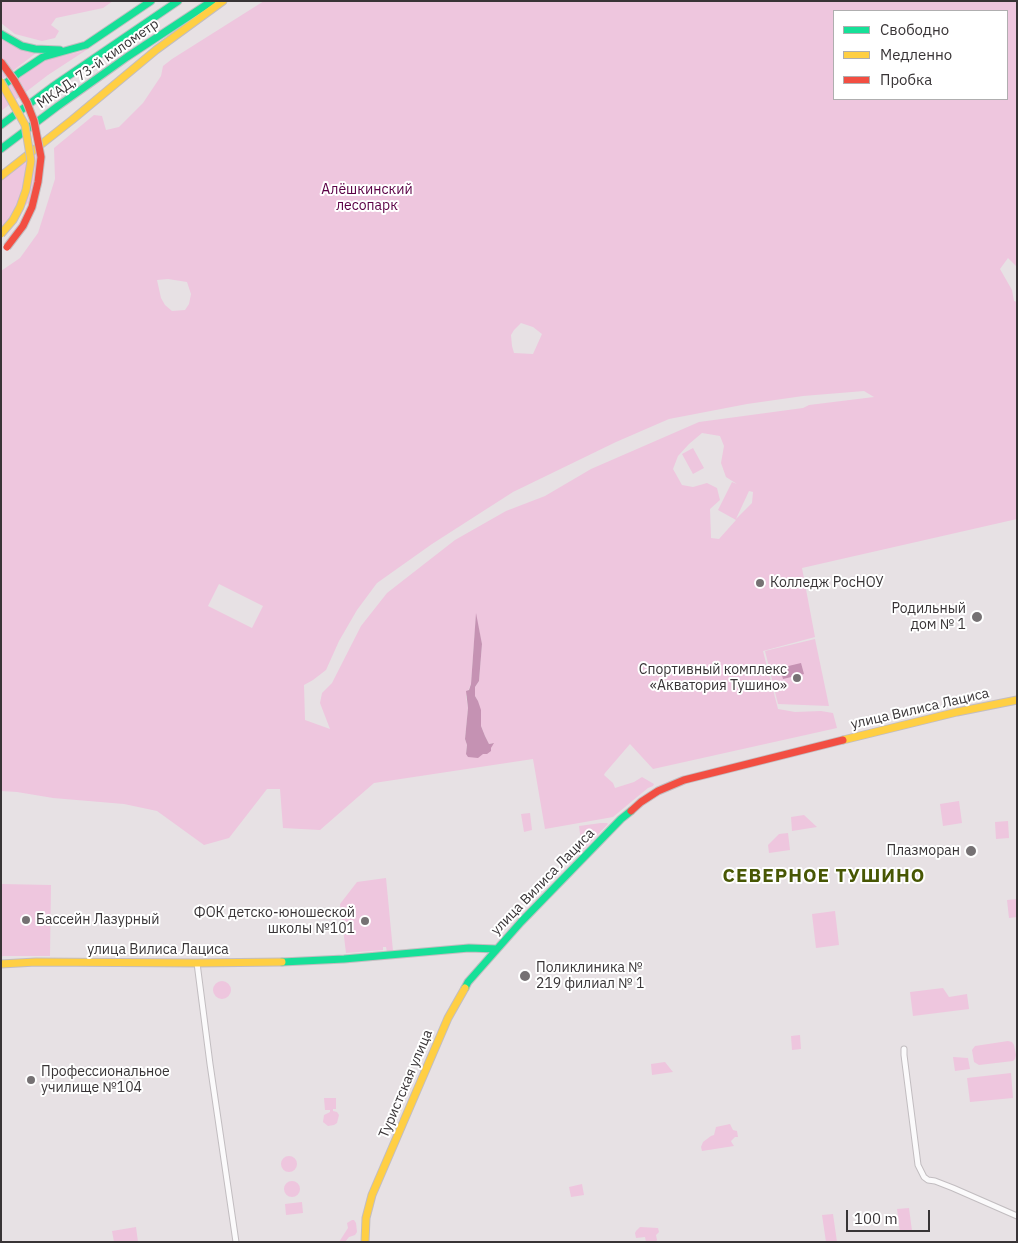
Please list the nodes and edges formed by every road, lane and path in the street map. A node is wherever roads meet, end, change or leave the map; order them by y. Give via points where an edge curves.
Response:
1 (151, 1) edge
2 (178, 1) edge
3 (212, 1) edge
4 (224, 1) edge
5 (1, 34) edge
6 (77, 48) junction
7 (1, 62) edge
8 (1, 82) edge
9 (1, 87) edge
10 (1, 125) edge
11 (1, 149) edge
12 (1, 176) edge
13 (1, 234) edge
14 (4, 249) edge
15 (1017, 700) edge
16 (497, 948) junction
17 (197, 963) junction
18 (1, 964) edge
19 (904, 1049) dead end
20 (1017, 1216) edge
21 (236, 1242) edge
22 (365, 1242) edge

1 - 6 main road
2 - 10 main road, МКАД, 73-й километр
3 - 11 main road, МКАД, 73-й километр via 127,57
4 - 12 main road via 156,50
5 - 6 main road via 17,44 35,49
6 - 9 main road via 43,57
7 - 14 main road, bridge via 27,103 38,137 40,157 32,207 23,226
8 - 13 main road, bridge via 25,125 31,161 20,207
15 - 16 main road, улица Вилиса Лациса via 699,776 658,791 621,818
16 - 17 main road, улица Вилиса Лациса via 292,962
16 - 22 main road, Туристская улица via 475,973 448,1018 372,1195 366,1218
17 - 18 main road, улица Вилиса Лациса
17 - 21 street
19 - 20 street via 918,1165 924,1177

